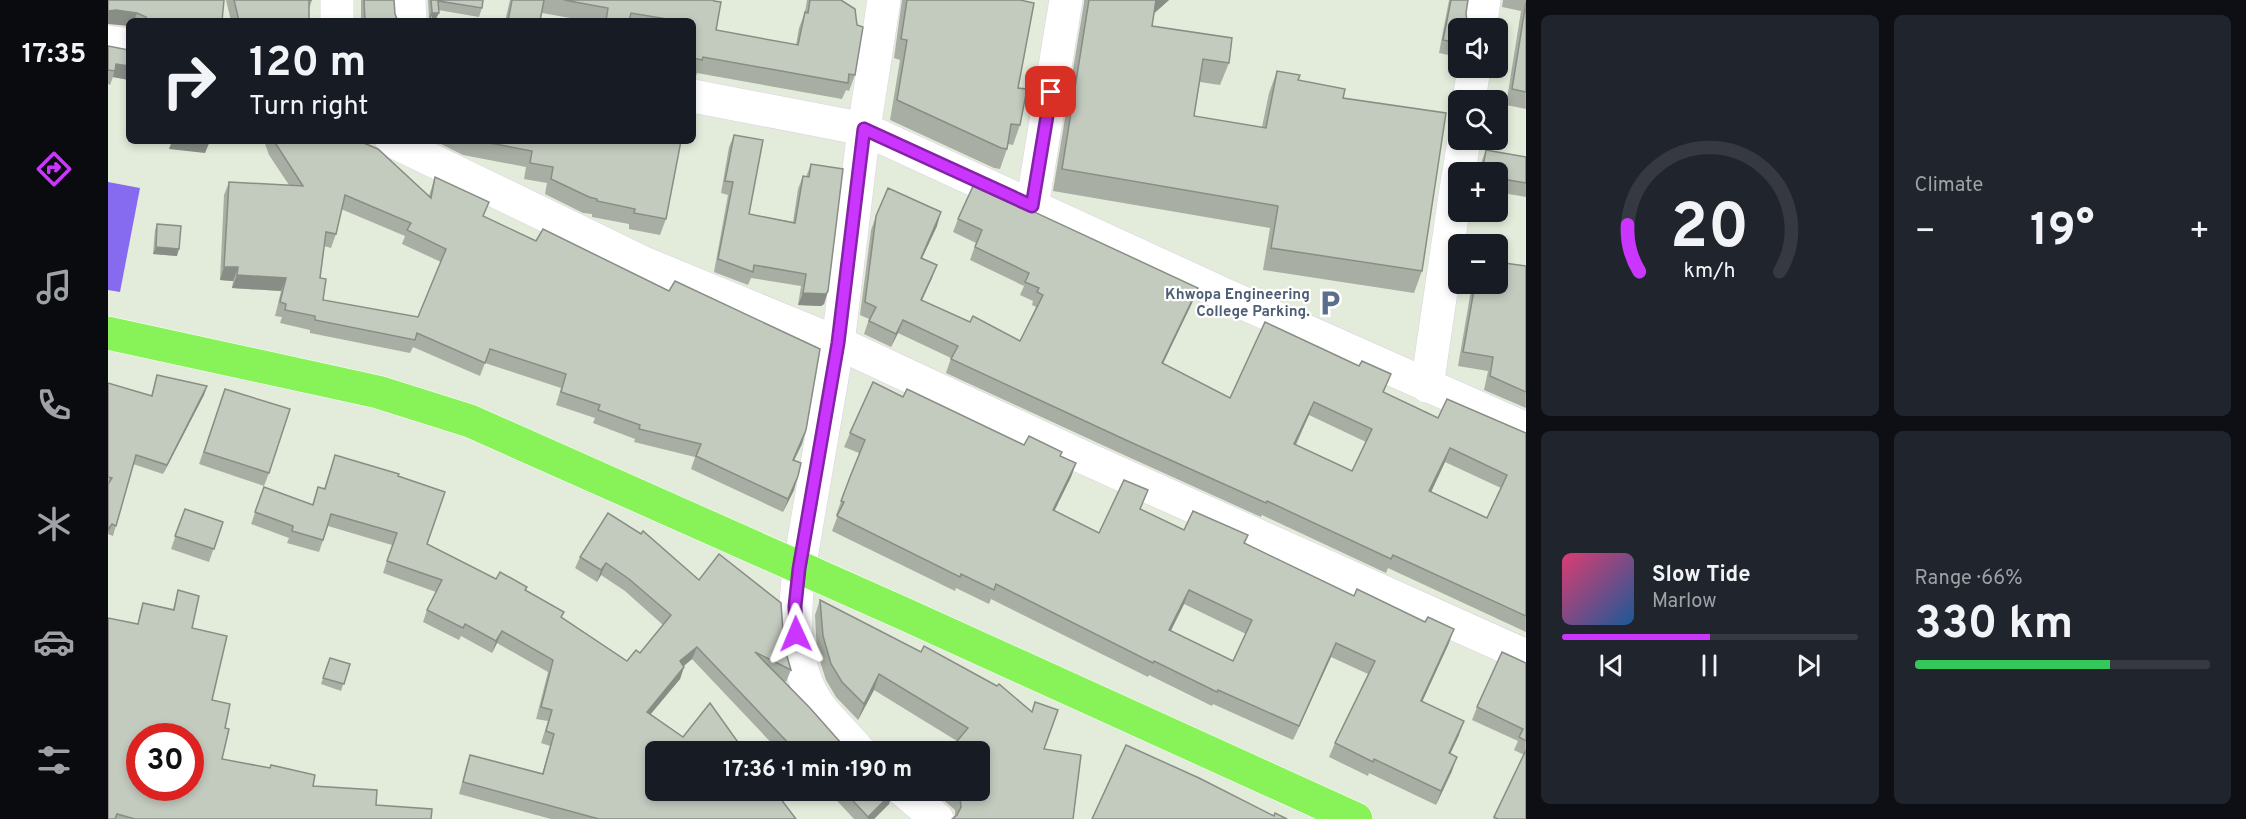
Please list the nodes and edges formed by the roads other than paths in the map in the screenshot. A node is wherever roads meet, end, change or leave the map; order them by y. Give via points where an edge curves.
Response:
1 (337, 0) edge
2 (409, 0) edge
3 (884, 0) edge
4 (1066, 0) edge
5 (1485, 0) edge
6 (337, 18) edge
7 (410, 18) edge
8 (1482, 18) edge
9 (108, 42) edge
10 (126, 45) edge
11 (696, 97) edge
12 (864, 129) junction
13 (398, 144) edge
14 (1032, 206) junction
15 (1451, 222) edge
16 (108, 333) edge
17 (838, 343) junction
18 (1426, 386) junction
19 (1526, 429) edge
20 (799, 569) junction
21 (1526, 656) edge
22 (850, 741) edge
23 (916, 801) edge
24 (937, 819) edge
25 (1356, 819) edge

1 - 6 street
2 - 7 street
3 - 12 street
4 - 14 street
5 - 8 street
9 - 10 street
11 - 12 street
12 - 14 street
12 - 17 street
13 - 17 street via 646,264
14 - 18 street
15 - 18 street
16 - 20 main road via 378,392 470,421
17 - 20 street
17 - 21 street
18 - 19 street
20 - 22 street via 795,606 799,661 819,705
20 - 25 main road
23 - 24 street

